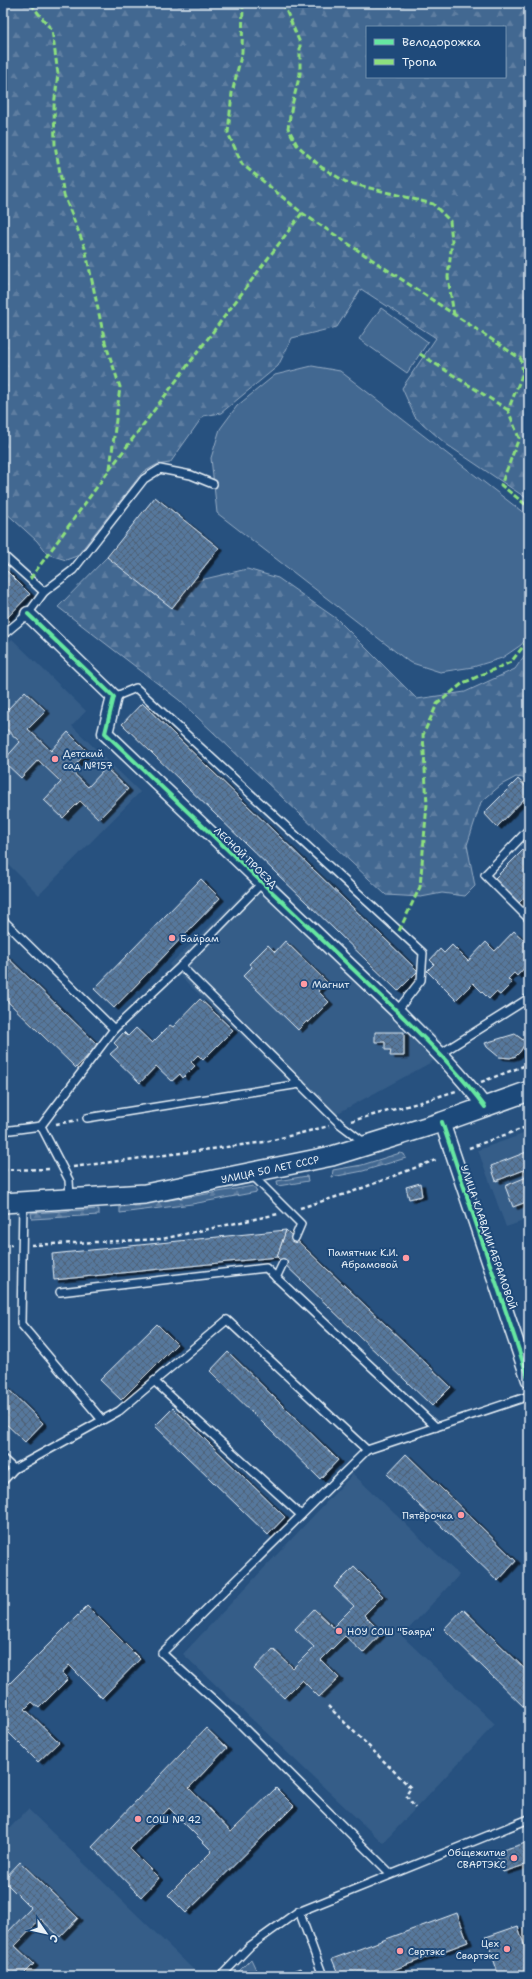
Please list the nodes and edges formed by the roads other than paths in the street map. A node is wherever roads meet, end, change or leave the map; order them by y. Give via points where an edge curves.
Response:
1 (213, 484) dead end
2 (3, 555) edge
3 (44, 592) junction
4 (28, 614) junction
5 (3, 635) edge
6 (114, 697) junction
7 (529, 829) edge
8 (262, 883) junction
9 (529, 919) edge
10 (3, 920) edge
11 (180, 966) junction
12 (529, 998) edge
13 (397, 1011) junction
14 (114, 1029) junction
15 (440, 1054) junction
16 (300, 1084) junction
17 (529, 1091) edge
18 (485, 1107) junction
19 (87, 1118) road end
20 (442, 1122) junction
21 (41, 1126) junction
22 (3, 1130) edge
23 (368, 1146) junction
24 (250, 1173) junction
25 (70, 1199) junction
26 (23, 1202) junction
27 (3, 1203) edge
28 (294, 1238) dead end
29 (283, 1263) dead end
30 (276, 1278) junction
31 (60, 1292) dead end
32 (529, 1380) edge
33 (154, 1381) junction
34 (529, 1396) edge
35 (102, 1420) junction
36 (436, 1427) junction
37 (367, 1450) junction
38 (3, 1459) edge
39 (14, 1469) junction
40 (3, 1481) edge
41 (301, 1515) junction
42 (529, 1819) edge
43 (391, 1874) junction
44 (300, 1911) junction
45 (222, 1976) edge
46 (323, 1976) edge

1 - 3 lane via 191,475 160,469 144,479 73,570
2 - 3 lane
3 - 4 lane
4 - 5 lane
4 - 6 street
6 - 8 street, ЛЕСНОЙ ПРОЕЗД via 105,733
6 - 13 lane via 136,688 423,953 420,980
7 - 9 lane via 485,875
8 - 11 lane
8 - 13 street, ЛЕСНОЙ ПРОЕЗД
10 - 14 lane
11 - 14 lane
11 - 16 lane
12 - 15 lane
13 - 15 street, ЛЕСНОЙ ПРОЕЗД
14 - 21 lane
15 - 18 street, ЛЕСНОЙ ПРОЕЗД
16 - 19 lane
16 - 23 lane via 340,1124
17 - 18 main road, УЛИЦА 50 ЛЕТ СССР
18 - 20 main road, УЛИЦА 50 ЛЕТ СССР
20 - 23 main road, УЛИЦА 50 ЛЕТ СССР
20 - 32 street, УЛИЦА КЛАВДИИ АБРАМОВОЙ
21 - 22 lane
21 - 25 lane via 69,1180
23 - 24 main road, УЛИЦА 50 ЛЕТ СССР
24 - 25 main road, УЛИЦА 50 ЛЕТ СССР via 145,1194
24 - 28 lane via 301,1224
25 - 26 main road, УЛИЦА 50 ЛЕТ СССР
26 - 27 main road, УЛИЦА 50 ЛЕТ СССР
26 - 35 lane via 21,1324
29 - 30 lane
30 - 31 lane via 266,1268
30 - 36 lane
33 - 35 lane via 119,1411
33 - 37 lane via 227,1320
33 - 41 lane
34 - 36 lane
35 - 39 lane
36 - 37 lane
37 - 41 lane
38 - 39 lane
39 - 40 lane
41 - 43 lane via 162,1653 234,1718
42 - 43 lane
43 - 44 lane
44 - 45 lane via 250,1946
44 - 46 lane

